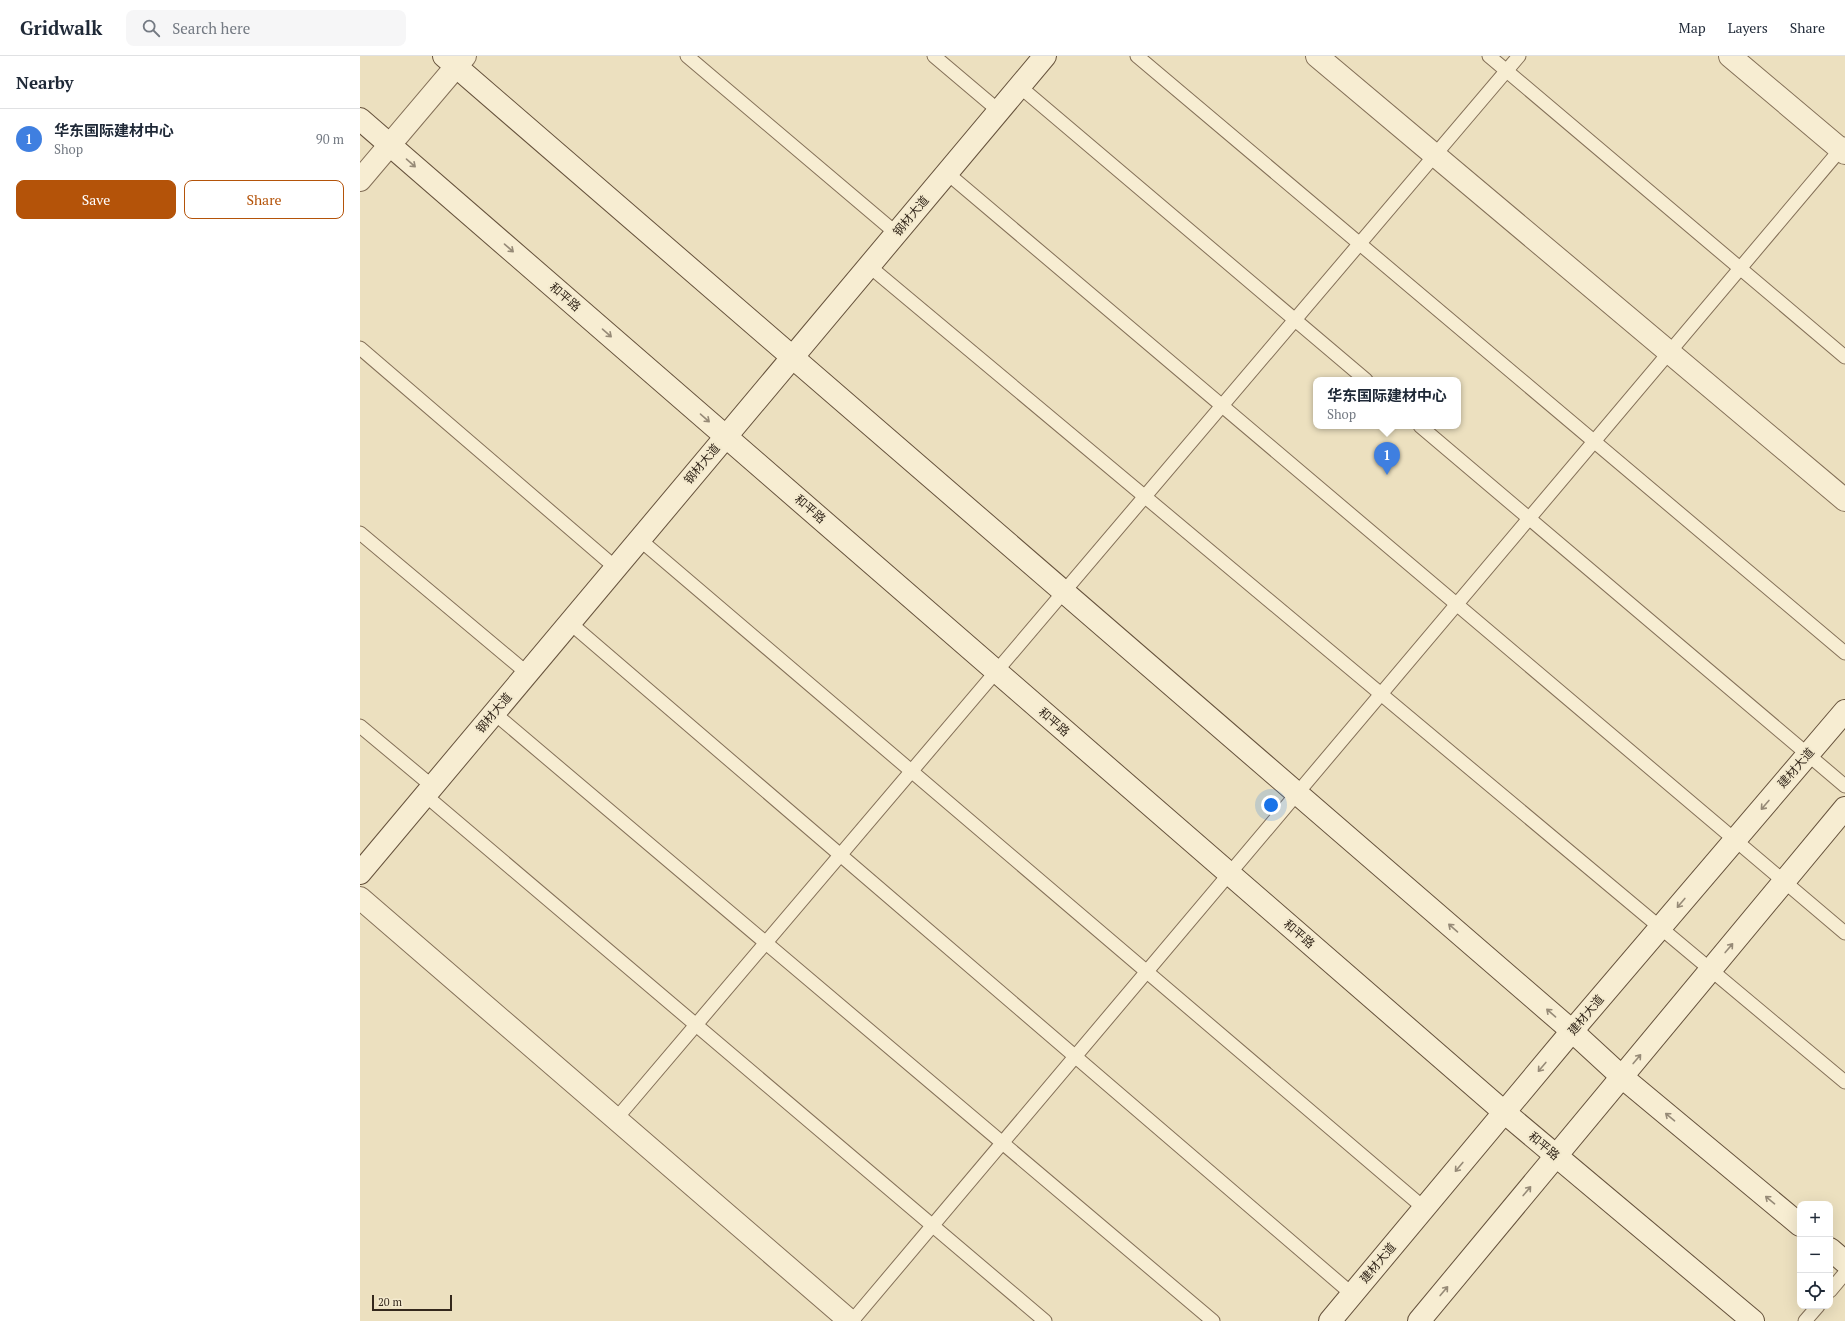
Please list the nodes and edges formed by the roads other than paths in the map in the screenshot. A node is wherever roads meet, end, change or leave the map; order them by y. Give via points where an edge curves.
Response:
1 (687, 56) edge
2 (934, 56) edge
3 (1045, 56) edge
4 (1138, 56) edge
5 (1317, 56) edge
6 (1489, 56) edge
7 (1519, 56) edge
8 (1730, 56) edge
9 (455, 59) edge
10 (1506, 71) junction
11 (1019, 86) junction
12 (999, 111) junction
13 (360, 119) edge
14 (390, 145) junction
15 (1843, 149) edge
16 (1435, 156) junction
17 (946, 173) junction
18 (360, 180) edge
19 (896, 234) junction
20 (1360, 244) junction
21 (869, 266) junction
22 (1740, 268) junction
23 (1295, 320) junction
24 (360, 348) edge
25 (1669, 352) junction
26 (1845, 356) edge
27 (792, 357) junction
28 (1362, 377) edge
29 (1222, 406) junction
30 (1424, 429) edge
31 (726, 436) junction
32 (1594, 441) junction
33 (1145, 497) junction
34 (1845, 500) edge
35 (1529, 518) junction
36 (360, 533) edge
37 (639, 540) junction
38 (616, 568) junction
39 (1065, 592) junction
40 (1456, 604) junction
41 (570, 623) junction
42 (1845, 653) edge
43 (997, 672) junction
44 (527, 674) junction
45 (1381, 694) junction
46 (1845, 711) edge
47 (494, 713) junction
48 (360, 726) edge
49 (1808, 755) junction
50 (912, 772) junction
51 (1845, 786) edge
52 (429, 791) junction
53 (1297, 793) junction
54 (1845, 808) edge
55 (1735, 840) junction
56 (840, 856) junction
57 (360, 873) edge
58 (1229, 873) junction
59 (1784, 881) junction
60 (360, 898) edge
61 (1660, 928) junction
62 (1845, 933) edge
63 (767, 943) junction
64 (1711, 970) junction
65 (1146, 971) junction
66 (696, 1025) junction
67 (1572, 1031) junction
68 (1075, 1057) junction
69 (1622, 1077) junction
70 (1845, 1082) edge
71 (1504, 1112) junction
72 (616, 1120) junction
73 (1002, 1142) junction
74 (1556, 1156) junction
75 (1424, 1208) junction
76 (1797, 1223) edge
77 (932, 1226) junction
78 (1833, 1252) edge
79 (1845, 1262) edge
80 (1845, 1273) edge
81 (1833, 1287) edge
82 (1352, 1294) junction
83 (1815, 1309) edge
84 (851, 1321) edge
85 (1045, 1321) edge
86 (1213, 1321) edge
87 (1330, 1321) edge
88 (1419, 1321) edge
89 (1752, 1321) edge
90 (1805, 1321) edge

1 - 19 lane
2 - 12 lane
3 - 11 street, 钢材大道
4 - 20 lane
5 - 16 street
6 - 10 lane
7 - 10 lane
8 - 15 street
9 - 14 street
9 - 27 street
10 - 16 lane
10 - 22 lane
11 - 12 street, 钢材大道
11 - 23 lane
12 - 17 street, 钢材大道
13 - 14 street, 和平路
14 - 18 street
14 -> 31 street, 和平路
15 - 22 lane
16 - 20 lane
16 - 25 street
17 - 19 street, 钢材大道
17 - 29 lane
19 - 21 street, 钢材大道
20 - 23 lane
20 - 32 lane
21 - 27 street, 钢材大道
21 - 33 lane
22 - 25 lane
22 - 26 lane
23 - 28 lane
23 - 29 lane
24 - 38 lane
25 - 32 lane
25 - 34 street
27 - 31 street, 钢材大道
27 - 39 street
29 - 33 lane
29 - 40 lane
30 - 35 lane
31 - 37 street, 钢材大道
31 - 43 street, 和平路
32 - 35 lane
32 - 42 lane
33 - 39 lane
33 - 45 lane
35 - 40 lane
35 - 49 lane
36 - 44 lane
37 - 38 street, 钢材大道
37 - 50 lane
38 - 41 street, 钢材大道
39 - 43 lane
39 - 53 street
40 - 45 lane
40 - 55 lane
41 - 44 street, 钢材大道
41 - 56 lane
43 - 50 lane
43 - 58 street, 和平路
44 - 47 street, 钢材大道
45 - 53 lane
45 - 61 lane
46 - 49 street, 建材大道
47 - 52 street, 钢材大道
47 - 63 lane
48 - 52 lane
49 - 51 lane
49 -> 55 street, 建材大道
50 - 56 lane
50 - 65 lane
52 - 57 street, 钢材大道
52 - 66 lane
53 - 58 lane
67 -> 53 street
54 - 59 street
55 - 59 lane
55 -> 61 street, 建材大道
56 - 63 lane
56 - 68 lane
58 - 65 lane
58 - 71 street, 和平路
59 - 62 lane
64 -> 59 street
60 - 72 street
61 - 64 lane
61 - 67 street, 建材大道
63 - 66 lane
63 - 73 lane
69 -> 64 street
64 - 70 lane
65 - 68 lane
65 - 75 lane
66 - 72 lane
66 - 77 lane
67 - 69 street
67 -> 71 street, 建材大道
68 - 73 lane
68 - 82 lane
69 - 74 street
76 -> 69 street
71 - 74 street, 和平路
71 -> 75 street, 建材大道
72 - 84 street
73 - 77 lane
73 - 86 lane
88 -> 74 street
74 - 89 street, 和平路
75 - 82 street, 建材大道
77 - 84 lane
77 - 85 lane
78 - 79 street
80 - 81 lane
82 - 87 street, 建材大道
83 - 90 lane

